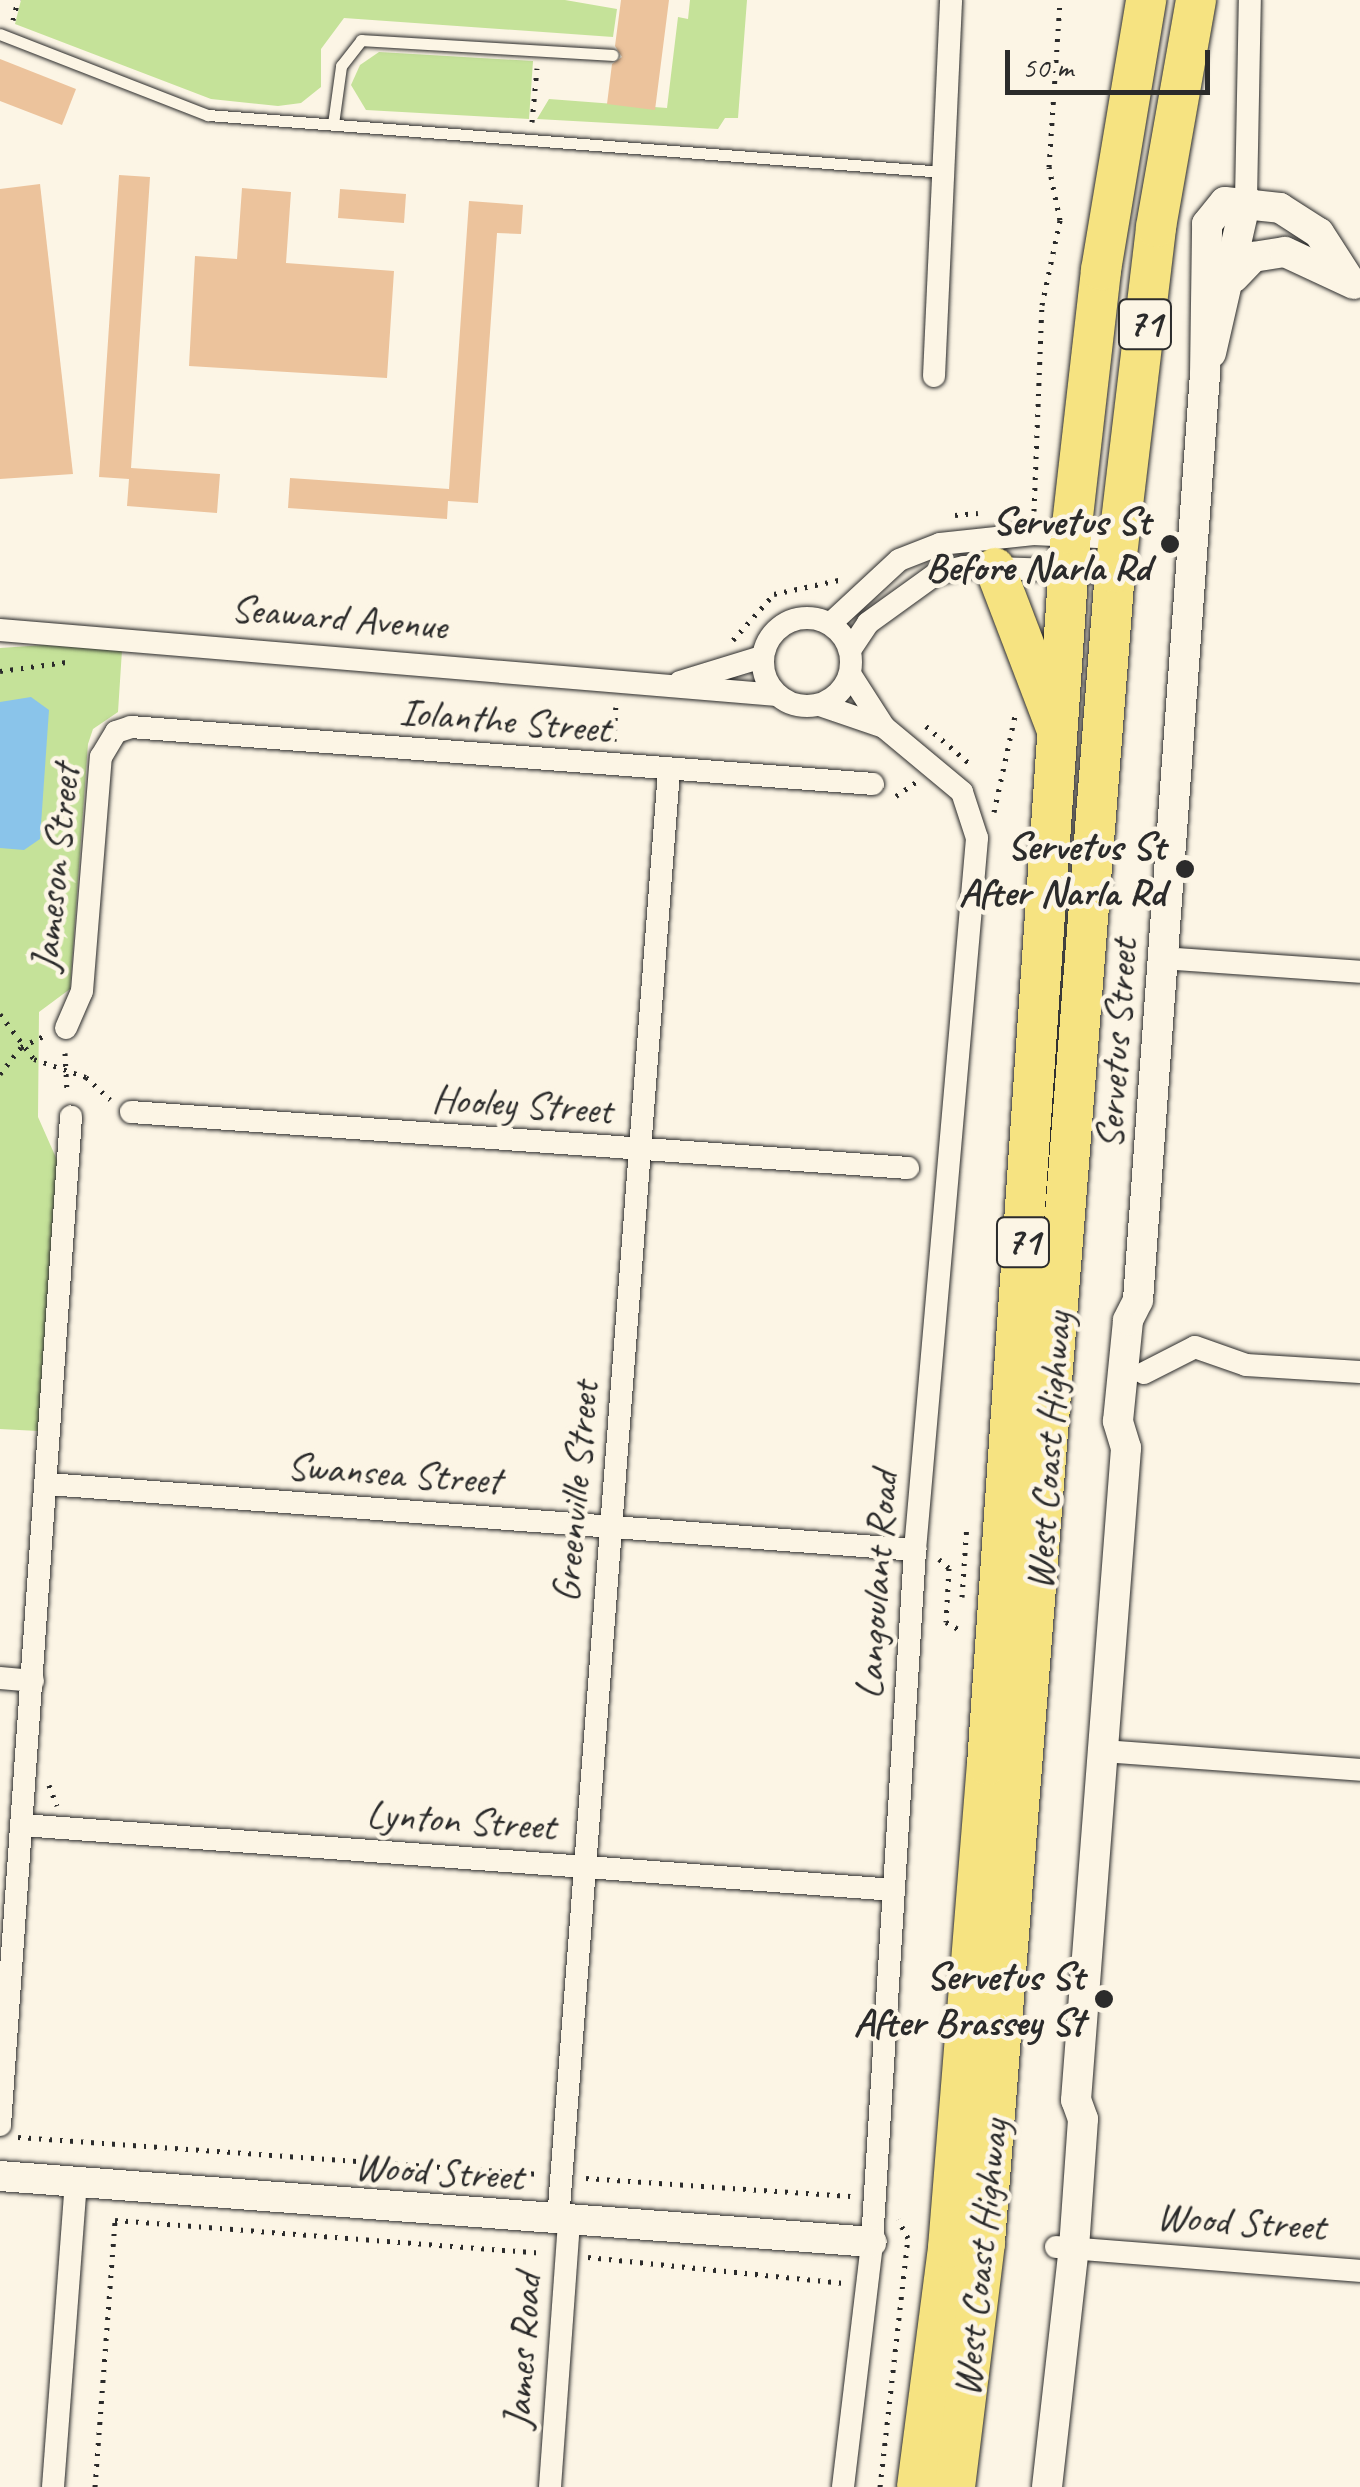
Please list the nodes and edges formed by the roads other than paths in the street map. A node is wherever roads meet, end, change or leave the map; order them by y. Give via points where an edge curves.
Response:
1 (952, 0) edge
2 (1146, 0) edge
3 (1196, 0) edge
4 (1250, 0) edge
5 (0, 34) edge
6 (613, 55) dead end
7 (333, 124) junction
8 (946, 172) junction
9 (1246, 200) junction
10 (1234, 277) junction
11 (1354, 284) edge
12 (1205, 375) junction
13 (934, 376) dead end
14 (1070, 552) junction
15 (1117, 555) junction
16 (995, 568) junction
17 (830, 624) junction
18 (0, 630) edge
19 (762, 657) junction
20 (850, 662) junction
21 (672, 684) junction
22 (776, 695) junction
23 (820, 705) junction
24 (884, 727) junction
25 (131, 728) joint
26 (1056, 729) junction
27 (669, 770) junction
28 (873, 784) dead end
29 (1162, 958) junction
30 (1360, 972) edge
31 (66, 1028) road end
32 (131, 1112) dead end
33 (70, 1116) road end
34 (640, 1150) junction
35 (908, 1168) dead end
36 (1138, 1300) junction
37 (1360, 1372) edge
38 (1144, 1373) junction
39 (1126, 1448) junction
40 (48, 1484) junction
41 (608, 1527) junction
42 (926, 1553) junction
43 (0, 1678) edge
44 (32, 1680) junction
45 (1104, 1751) junction
46 (1360, 1770) edge
47 (22, 1825) junction
48 (584, 1867) junction
49 (894, 1890) junction
50 (0, 2125) edge
51 (0, 2176) edge
52 (76, 2182) junction
53 (563, 2221) junction
54 (872, 2242) junction
55 (1065, 2247) junction
56 (1360, 2270) edge
57 (53, 2487) edge
58 (550, 2487) edge
59 (843, 2487) edge
60 (917, 2487) edge
61 (955, 2487) edge
62 (1047, 2487) edge

1 - 8 street
2 - 14 highway, West Coast Highway / 71 via 1101,270
3 - 15 highway, West Coast Highway / 71 via 1156,226
4 - 9 street, Servetus Street
5 - 7 lane via 208,115
6 - 7 lane via 362,40 341,66
7 - 8 lane
8 - 13 street
9 - 10 street, Servetus Street
9 - 11 street via 1302,218 1338,255
9 - 12 street, Servetus Street via 1215,210 1204,236
10 - 11 street via 1272,252
10 - 12 street, Servetus Street
12 - 29 street, Servetus Street
14 - 15 street
14 - 15 street
14 - 16 street
14 - 17 street via 940,544 899,560
14 - 26 highway, West Coast Highway / 71
15 - 61 highway, West Coast Highway / 71 via 987,2222
16 - 20 street via 936,574 868,623
16 - 26 highway
17 - 19 street via 787,623
17 - 20 street
18 - 21 street, Seaward Avenue
19 - 21 street, Seaward Avenue
19 - 22 street
20 - 23 street
20 - 24 street, Langoulant Road
21 - 22 street, Seaward Avenue
22 - 23 street
23 - 24 street, Langoulant Road
24 - 42 street, Langoulant Road via 962,792 977,838
25 - 27 street, Iolanthe Street
25 - 31 street, Jameson Street via 116,732 101,757 82,991
26 - 60 highway, West Coast Highway / 71 via 984,1804 948,2248
27 - 28 street, Iolanthe Street
27 - 34 street, Greenville Street
29 - 30 street
29 - 36 street, Servetus Street
32 - 34 street, Hooley Street
33 - 40 street
34 - 35 street, Hooley Street
34 - 41 street, Greenville Street
36 - 38 street, Servetus Street via 1147,1321
36 - 39 street, Servetus Street via 1128,1320 1118,1421
37 - 38 street via 1180,1348
38 - 39 street, Servetus Street via 1139,1421
39 - 45 street, Servetus Street
40 - 41 street, Swansea Street
40 - 44 street
41 - 42 street, Swansea Street
41 - 48 street, Greenville Street
42 - 49 street, Langoulant Road
43 - 44 street
44 - 47 street
45 - 46 street
45 - 55 street, Servetus Street via 1076,2100 1083,2120
47 - 48 street, Lynton Street
47 - 50 street
48 - 49 street, Lynton Street
48 - 53 street, Greenville Street
49 - 54 street, Langoulant Road via 881,2198
51 - 52 street, Wood Street
52 - 53 street, Wood Street
52 - 57 street
53 - 54 street, Wood Street
53 - 58 street, James Road
54 - 59 street, Langoulant Road
55 - 56 street, Wood Street
55 - 62 street, Servetus Street via 1064,2373 1054,2399

